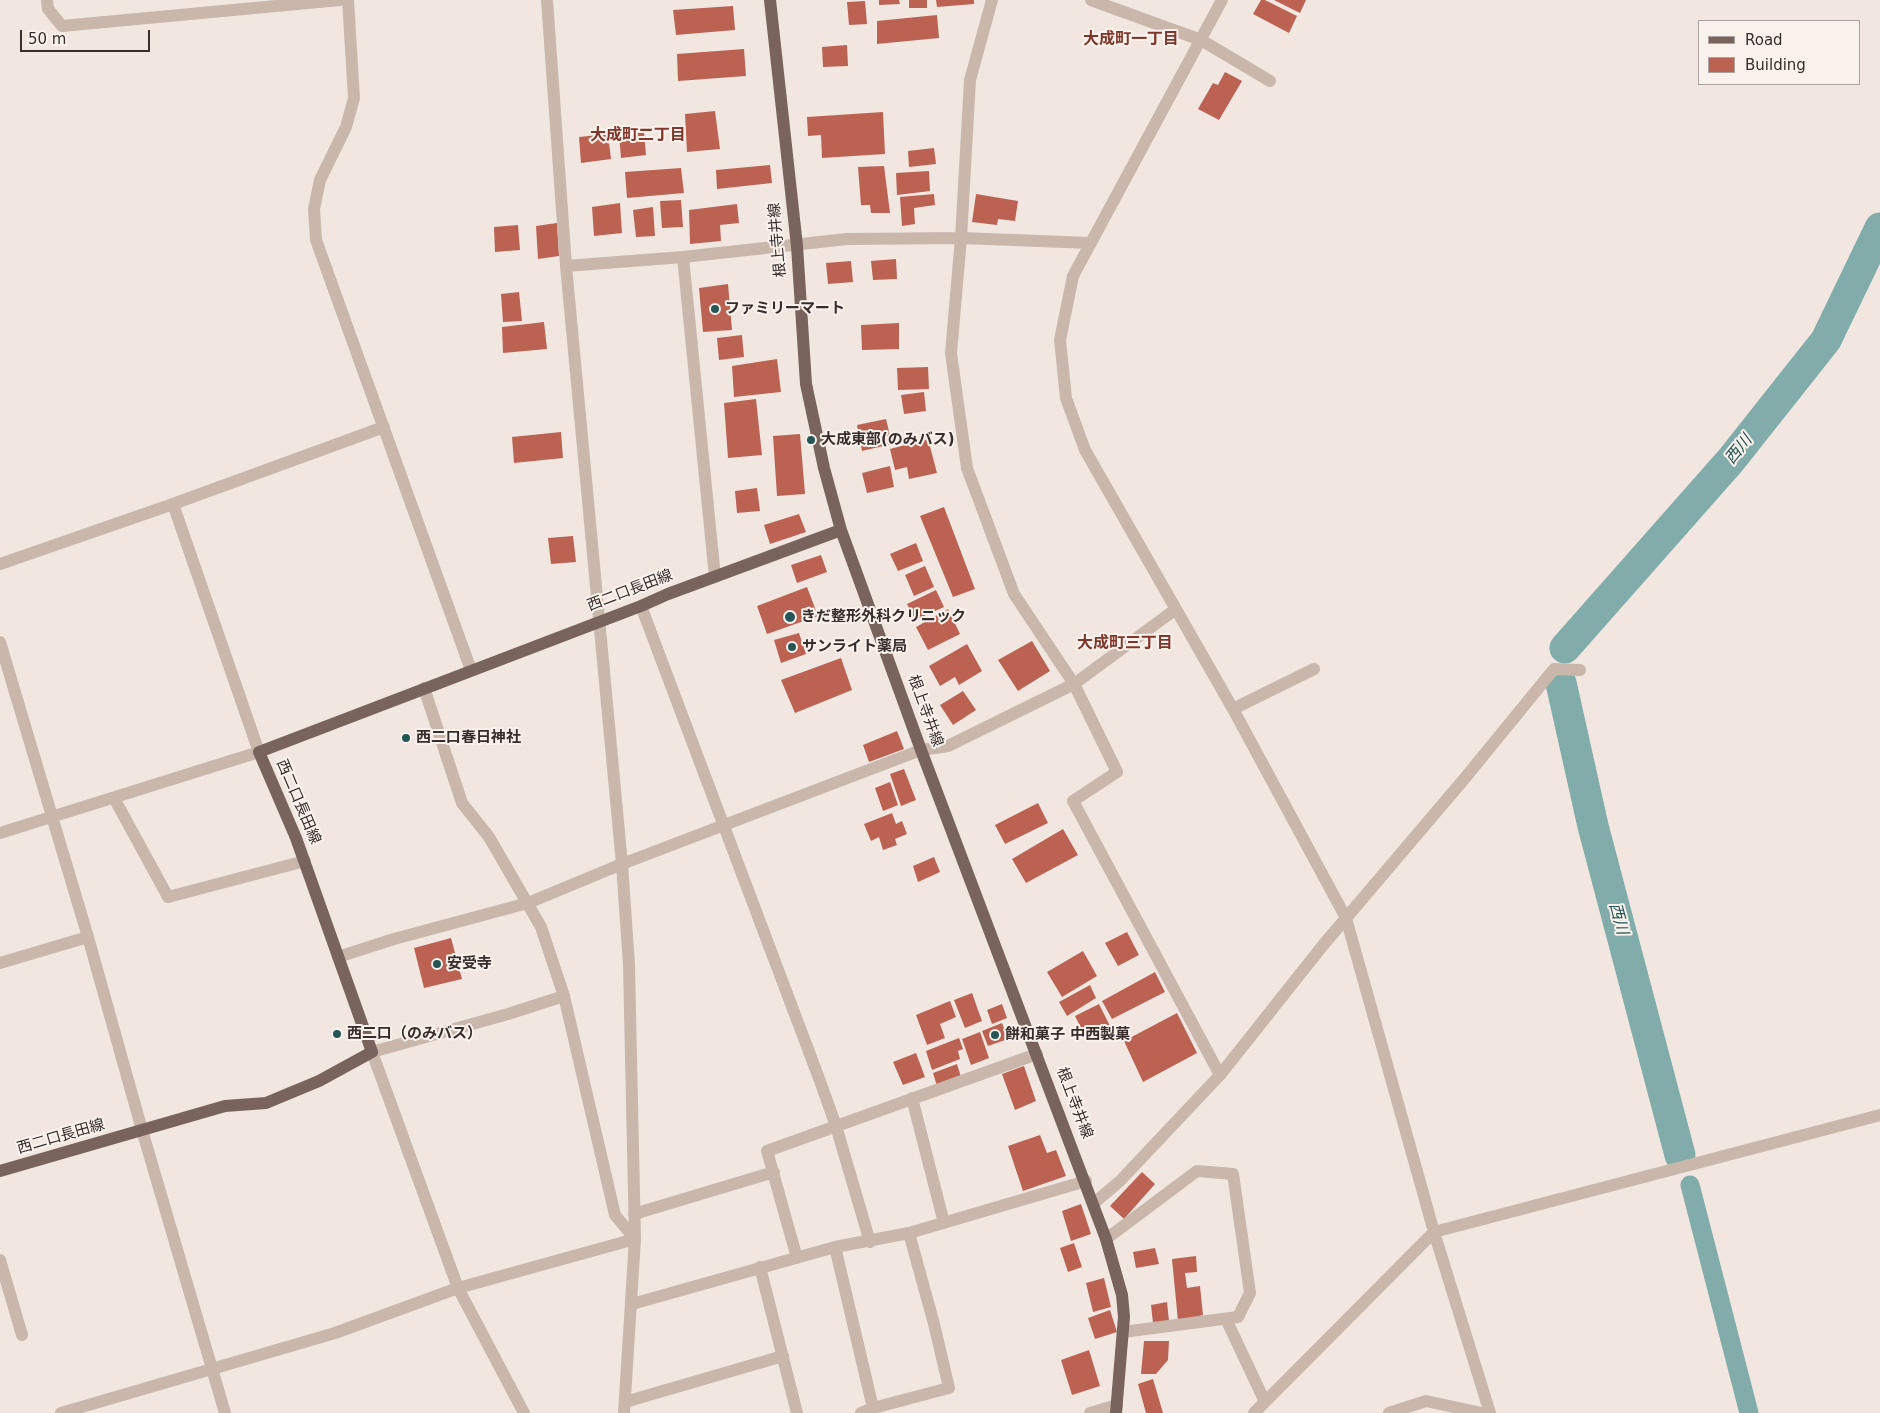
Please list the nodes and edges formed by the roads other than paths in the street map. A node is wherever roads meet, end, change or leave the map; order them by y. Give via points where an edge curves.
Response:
1 (47, 0) edge
2 (340, 0) edge
3 (348, 0) edge
4 (547, 0) edge
5 (770, 0) edge
6 (992, 0) edge
7 (1091, 0) edge
8 (1222, 0) edge
9 (1201, 40) junction
10 (1270, 82) dead end
11 (961, 238) junction
12 (1091, 243) junction
13 (796, 246) junction
14 (683, 257) junction
15 (566, 266) junction
16 (384, 427) junction
17 (173, 504) junction
18 (841, 530) junction
19 (0, 564) edge
20 (714, 576) junction
21 (641, 606) junction
22 (1176, 609) junction
23 (598, 621) junction
24 (0, 642) edge
25 (1314, 669) dead end
26 (472, 670) junction
27 (1580, 670) dead end
28 (1074, 684) junction
29 (424, 688) junction
30 (1233, 709) junction
31 (921, 750) junction
32 (259, 752) junction
33 (114, 798) junction
34 (53, 817) junction
35 (726, 826) junction
36 (0, 833) edge
37 (305, 861) junction
38 (622, 864) junction
39 (528, 903) junction
40 (1346, 918) junction
41 (88, 937) junction
42 (338, 956) junction
43 (0, 964) edge
44 (564, 996) junction
45 (372, 1052) junction
46 (1037, 1054) junction
47 (1220, 1074) junction
48 (912, 1098) junction
49 (1880, 1115) edge
50 (836, 1126) junction
51 (142, 1130) junction
52 (0, 1171) edge
53 (774, 1172) junction
54 (1086, 1181) junction
55 (1093, 1204) junction
56 (634, 1214) junction
57 (944, 1223) junction
58 (1434, 1232) junction
59 (909, 1233) junction
60 (635, 1239) junction
61 (1106, 1239) junction
62 (870, 1242) junction
63 (835, 1247) junction
64 (797, 1258) junction
65 (0, 1260) edge
66 (760, 1267) junction
67 (458, 1288) junction
68 (632, 1304) junction
69 (1226, 1319) junction
70 (1123, 1332) junction
71 (22, 1335) dead end
72 (782, 1356) junction
73 (211, 1370) junction
74 (1265, 1402) junction
75 (624, 1408) edge
76 (1117, 1409) edge
77 (867, 1411) edge
78 (61, 1413) edge
79 (225, 1413) edge
80 (524, 1413) edge
81 (797, 1413) edge
82 (1090, 1413) edge
83 (1254, 1413) edge
84 (1389, 1413) edge
85 (1482, 1413) edge
86 (1490, 1413) edge

1 - 2 street via 48,9 62,26
3 - 16 street via 354,98 346,127 320,180 314,210 316,240
4 - 15 street
5 - 13 main road, 根上寺井線
6 - 11 street via 970,80
7 - 9 street
8 - 9 street
9 - 10 street
9 - 12 street
11 - 12 street
11 - 13 street via 848,239
11 - 28 street via 951,353 967,468 1014,594
12 - 22 street via 1073,276 1060,340 1066,398 1085,450
13 - 14 street
13 - 18 main road, 根上寺井線 via 806,384
14 - 15 street
14 - 20 street
15 - 23 street
16 - 17 street
16 - 26 street
17 - 19 street
17 - 32 street
18 - 20 main road, 西二口長田線
18 - 31 main road, 根上寺井線
20 - 21 main road, 西二口長田線
21 - 23 main road, 西二口長田線
21 - 35 street
22 - 28 street
22 - 30 street
23 - 26 main road, 西二口長田線
23 - 38 street
24 - 34 street
25 - 30 street
26 - 29 main road, 西二口長田線
27 - 40 street via 1554,669
28 - 31 street via 948,746
28 - 47 street via 1118,772 1073,802
29 - 32 main road, 西二口長田線
29 - 39 street via 462,803 489,837
30 - 40 street
31 - 35 street
31 - 46 main road, 根上寺井線
32 - 33 street
32 - 37 main road, 西二口長田線
33 - 34 street
33 - 37 street via 168,898
34 - 36 street
34 - 41 street
35 - 38 street
35 - 50 street
37 - 42 main road, 西二口長田線
38 - 39 street
38 - 56 street via 629,965
39 - 42 street
39 - 44 street via 541,927
40 - 47 street
40 - 58 street
41 - 43 street
41 - 51 street
42 - 45 main road, 西二口長田線
44 - 45 street
44 - 60 street via 615,1215
45 - 51 main road, 西二口長田線 via 318,1082 266,1103 225,1106
45 - 67 street
46 - 48 street
46 - 54 main road, 根上寺井線
47 - 55 street via 1120,1181
48 - 50 street
48 - 57 street
49 - 58 street
50 - 53 street via 767,1151
50 - 62 street
51 - 52 main road, 西二口長田線
51 - 73 street
53 - 56 street
53 - 64 street
54 - 55 main road, 根上寺井線
54 - 57 street
55 - 61 main road, 根上寺井線
56 - 60 street
57 - 59 street
58 - 74 street
58 - 86 street
59 - 62 street
59 - 77 street via 949,1388
60 - 67 street
60 - 68 street
61 - 69 street via 1197,1171 1232,1174 1250,1293 1238,1317
61 - 70 main road, 根上寺井線 via 1122,1295
62 - 63 street
63 - 64 street
63 - 77 street
64 - 66 street
65 - 71 street
66 - 68 street
66 - 72 street
67 - 73 street via 335,1333
67 - 80 street
68 - 75 street
69 - 70 street
69 - 74 street
70 - 76 main road, 根上寺井線
72 - 75 street
72 - 81 street
73 - 78 street
73 - 79 street
74 - 83 street
76 - 82 street
84 - 85 street via 1426,1401

